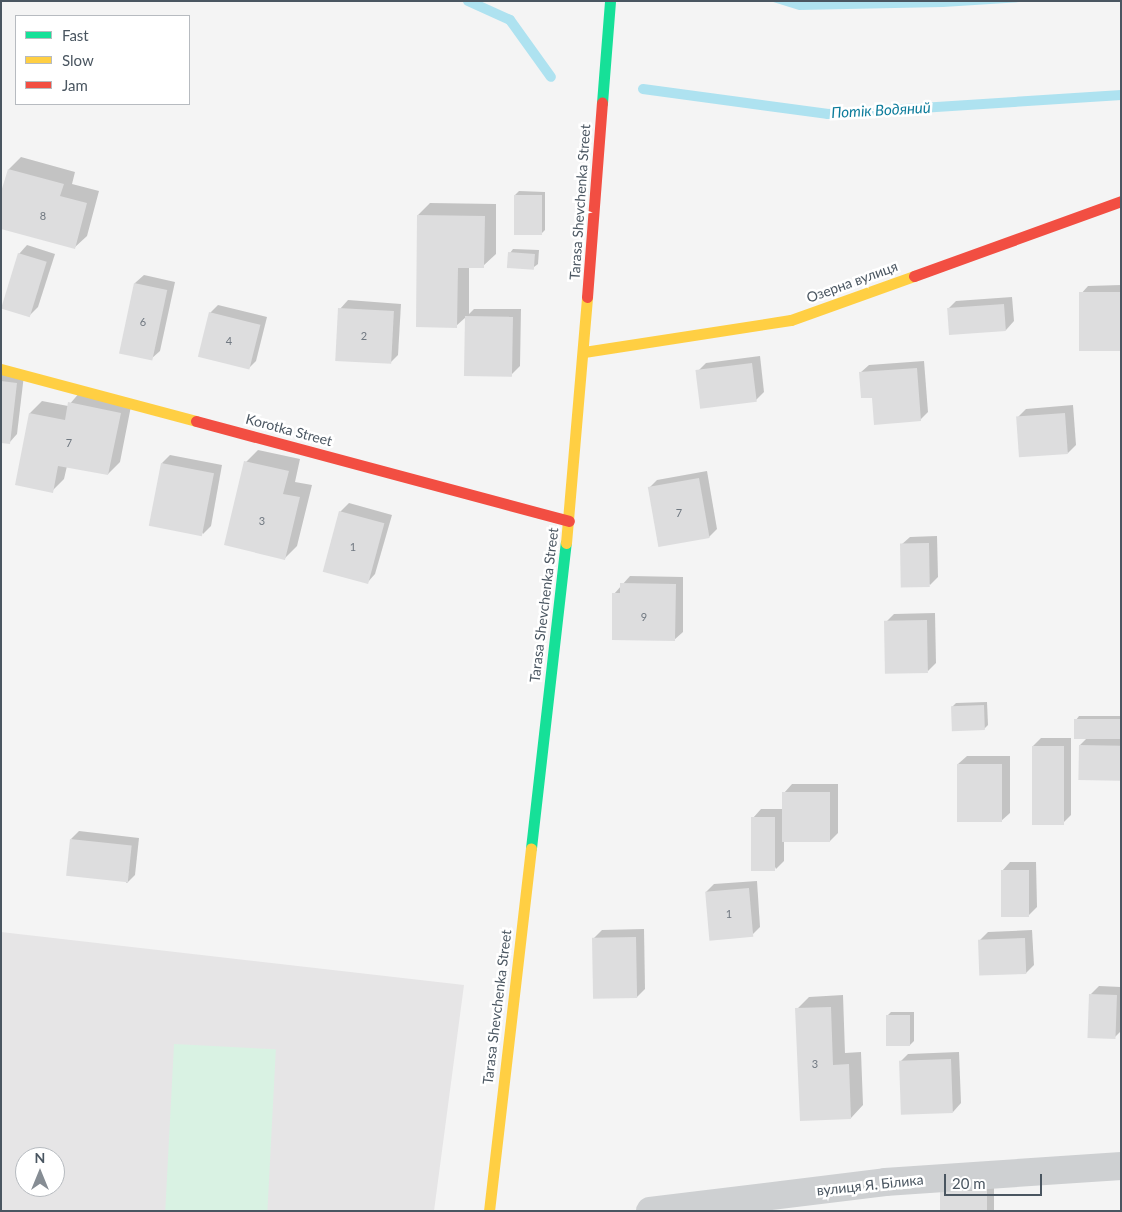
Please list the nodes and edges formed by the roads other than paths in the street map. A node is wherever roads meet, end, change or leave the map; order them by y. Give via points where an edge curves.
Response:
1 (610, 1) edge
2 (1121, 201) edge
3 (584, 352) junction
4 (1, 369) edge
5 (569, 521) junction
6 (1121, 1166) edge
7 (489, 1211) edge
8 (650, 1211) edge

1 - 3 street, Tarasa Shevchenka Street
2 - 3 street, Озерна вулиця via 791,320
3 - 5 street, Tarasa Shevchenka Street
4 - 5 street, Korotka Street
5 - 7 street, Tarasa Shevchenka Street
6 - 8 street, вулиця Я. Білика via 885,1182

